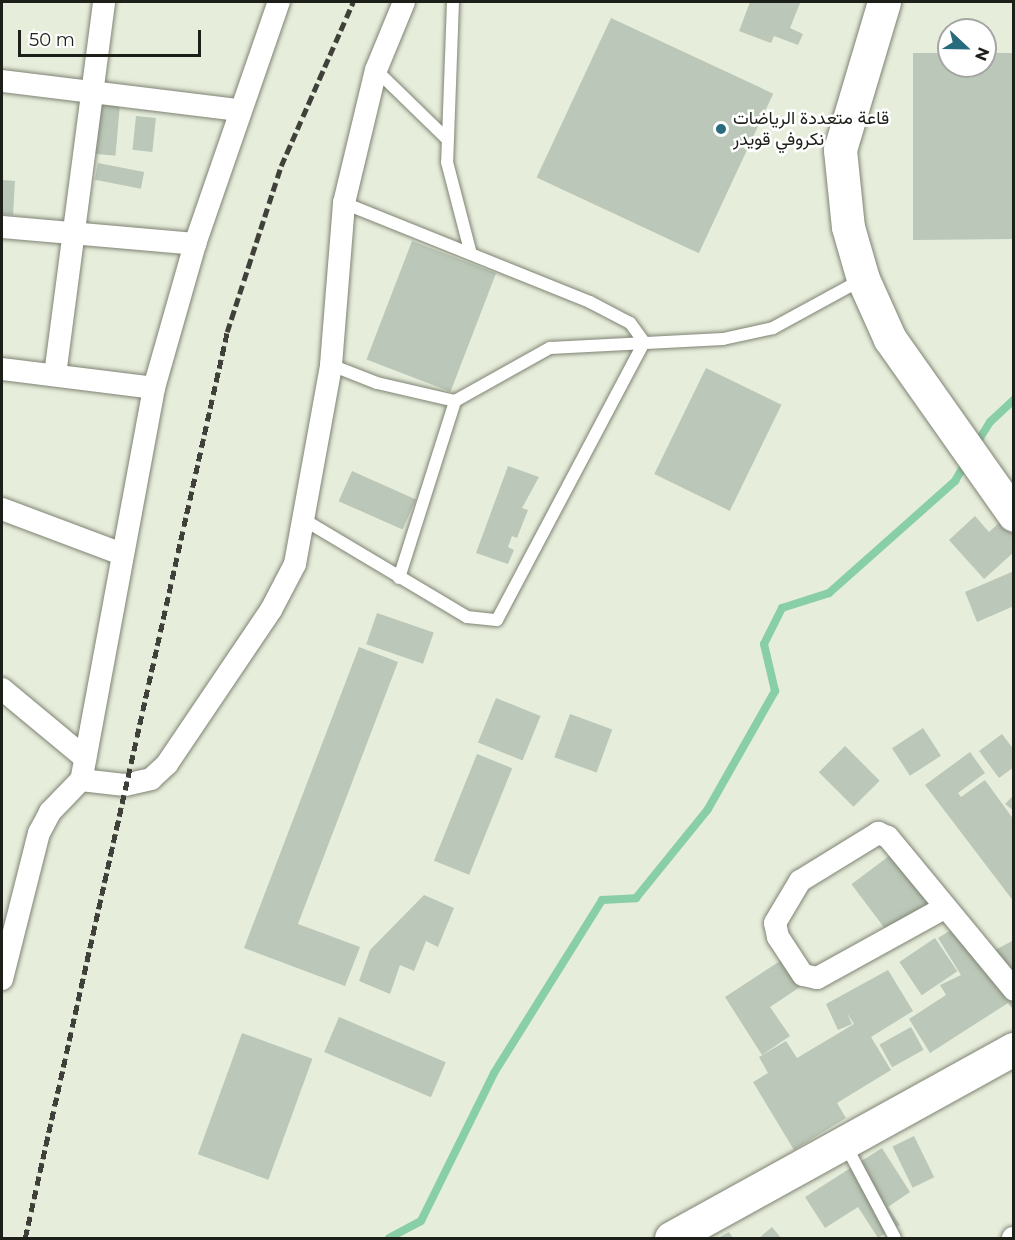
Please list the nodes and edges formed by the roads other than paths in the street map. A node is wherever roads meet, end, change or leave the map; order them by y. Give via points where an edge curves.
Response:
1 (104, 2) edge
2 (279, 2) edge
3 (404, 2) edge
4 (453, 2) edge
5 (884, 2) edge
6 (376, 70) junction
7 (2, 81) edge
8 (93, 92) junction
9 (238, 110) junction
10 (446, 138) junction
11 (344, 203) junction
12 (2, 227) edge
13 (78, 234) junction
14 (195, 244) junction
15 (471, 254) junction
16 (863, 279) junction
17 (644, 342) junction
18 (331, 364) junction
19 (2, 369) edge
20 (55, 375) junction
21 (154, 388) junction
22 (455, 401) junction
23 (2, 508) edge
24 (1014, 515) edge
25 (306, 521) junction
26 (122, 554) junction
27 (399, 578) junction
28 (2, 689) edge
29 (83, 769) junction
30 (944, 908) junction
31 (6, 933) edge
32 (2, 979) edge
33 (1014, 990) edge
34 (1014, 1049) edge
35 (845, 1143) junction
36 (671, 1239) edge
37 (895, 1239) edge

1 - 8 street
2 - 9 street
3 - 6 street
4 - 10 lane
5 - 16 main road via 840,150 842,192
6 - 10 lane
6 - 11 street
7 - 8 street
8 - 9 street
8 - 13 street
9 - 14 street
10 - 15 lane
11 - 15 lane
11 - 18 street
12 - 13 street
13 - 14 street
13 - 20 street
14 - 21 street
15 - 17 lane via 612,312
16 - 17 lane via 773,328 723,339
16 - 24 main road via 890,339
17 - 22 lane via 550,348
17 - 27 lane via 496,620 476,621
18 - 22 lane via 377,383
18 - 25 street
19 - 20 street
20 - 21 street
21 - 26 street
22 - 27 lane
23 - 26 street
25 - 27 lane
25 - 29 street via 295,564 271,610 167,764 151,779 125,785
26 - 29 street
28 - 29 street
29 - 31 street via 39,833
30 - 30 street via 888,837 870,834 795,886 775,923 796,966 812,978
30 - 33 street
31 - 32 street
34 - 35 main road
35 - 36 main road
35 - 37 lane

